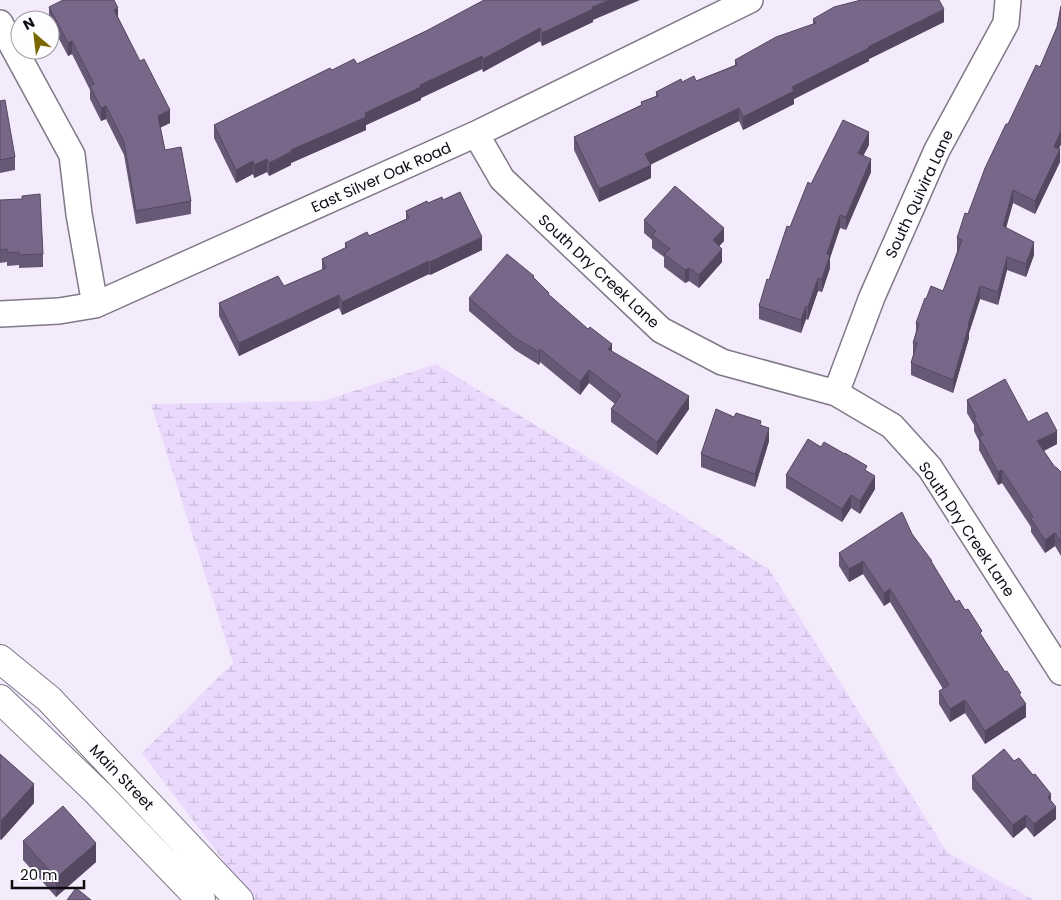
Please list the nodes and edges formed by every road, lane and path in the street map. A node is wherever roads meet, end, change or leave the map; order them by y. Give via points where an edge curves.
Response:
1 (750, 0) edge
2 (1008, 0) edge
3 (0, 24) edge
4 (7, 51) edge
5 (476, 134) junction
6 (95, 305) junction
7 (0, 314) edge
8 (836, 393) junction
9 (0, 659) edge
10 (1061, 672) edge
11 (0, 699) edge
12 (201, 900) edge
13 (239, 900) edge

1 - 5 street, East Silver Oak Road
2 - 8 street, South Quivira Lane via 1006,22 936,150 872,297
3 - 4 street
4 - 6 street via 72,155
5 - 6 street, East Silver Oak Road
5 - 8 street, South Dry Creek Lane via 502,179 660,330 722,362
6 - 7 street, East Silver Oak Road via 59,311
8 - 10 street, South Dry Creek Lane via 892,426 930,468
9 - 13 street, Main Street via 49,700
11 - 12 street, Main Street via 98,793

